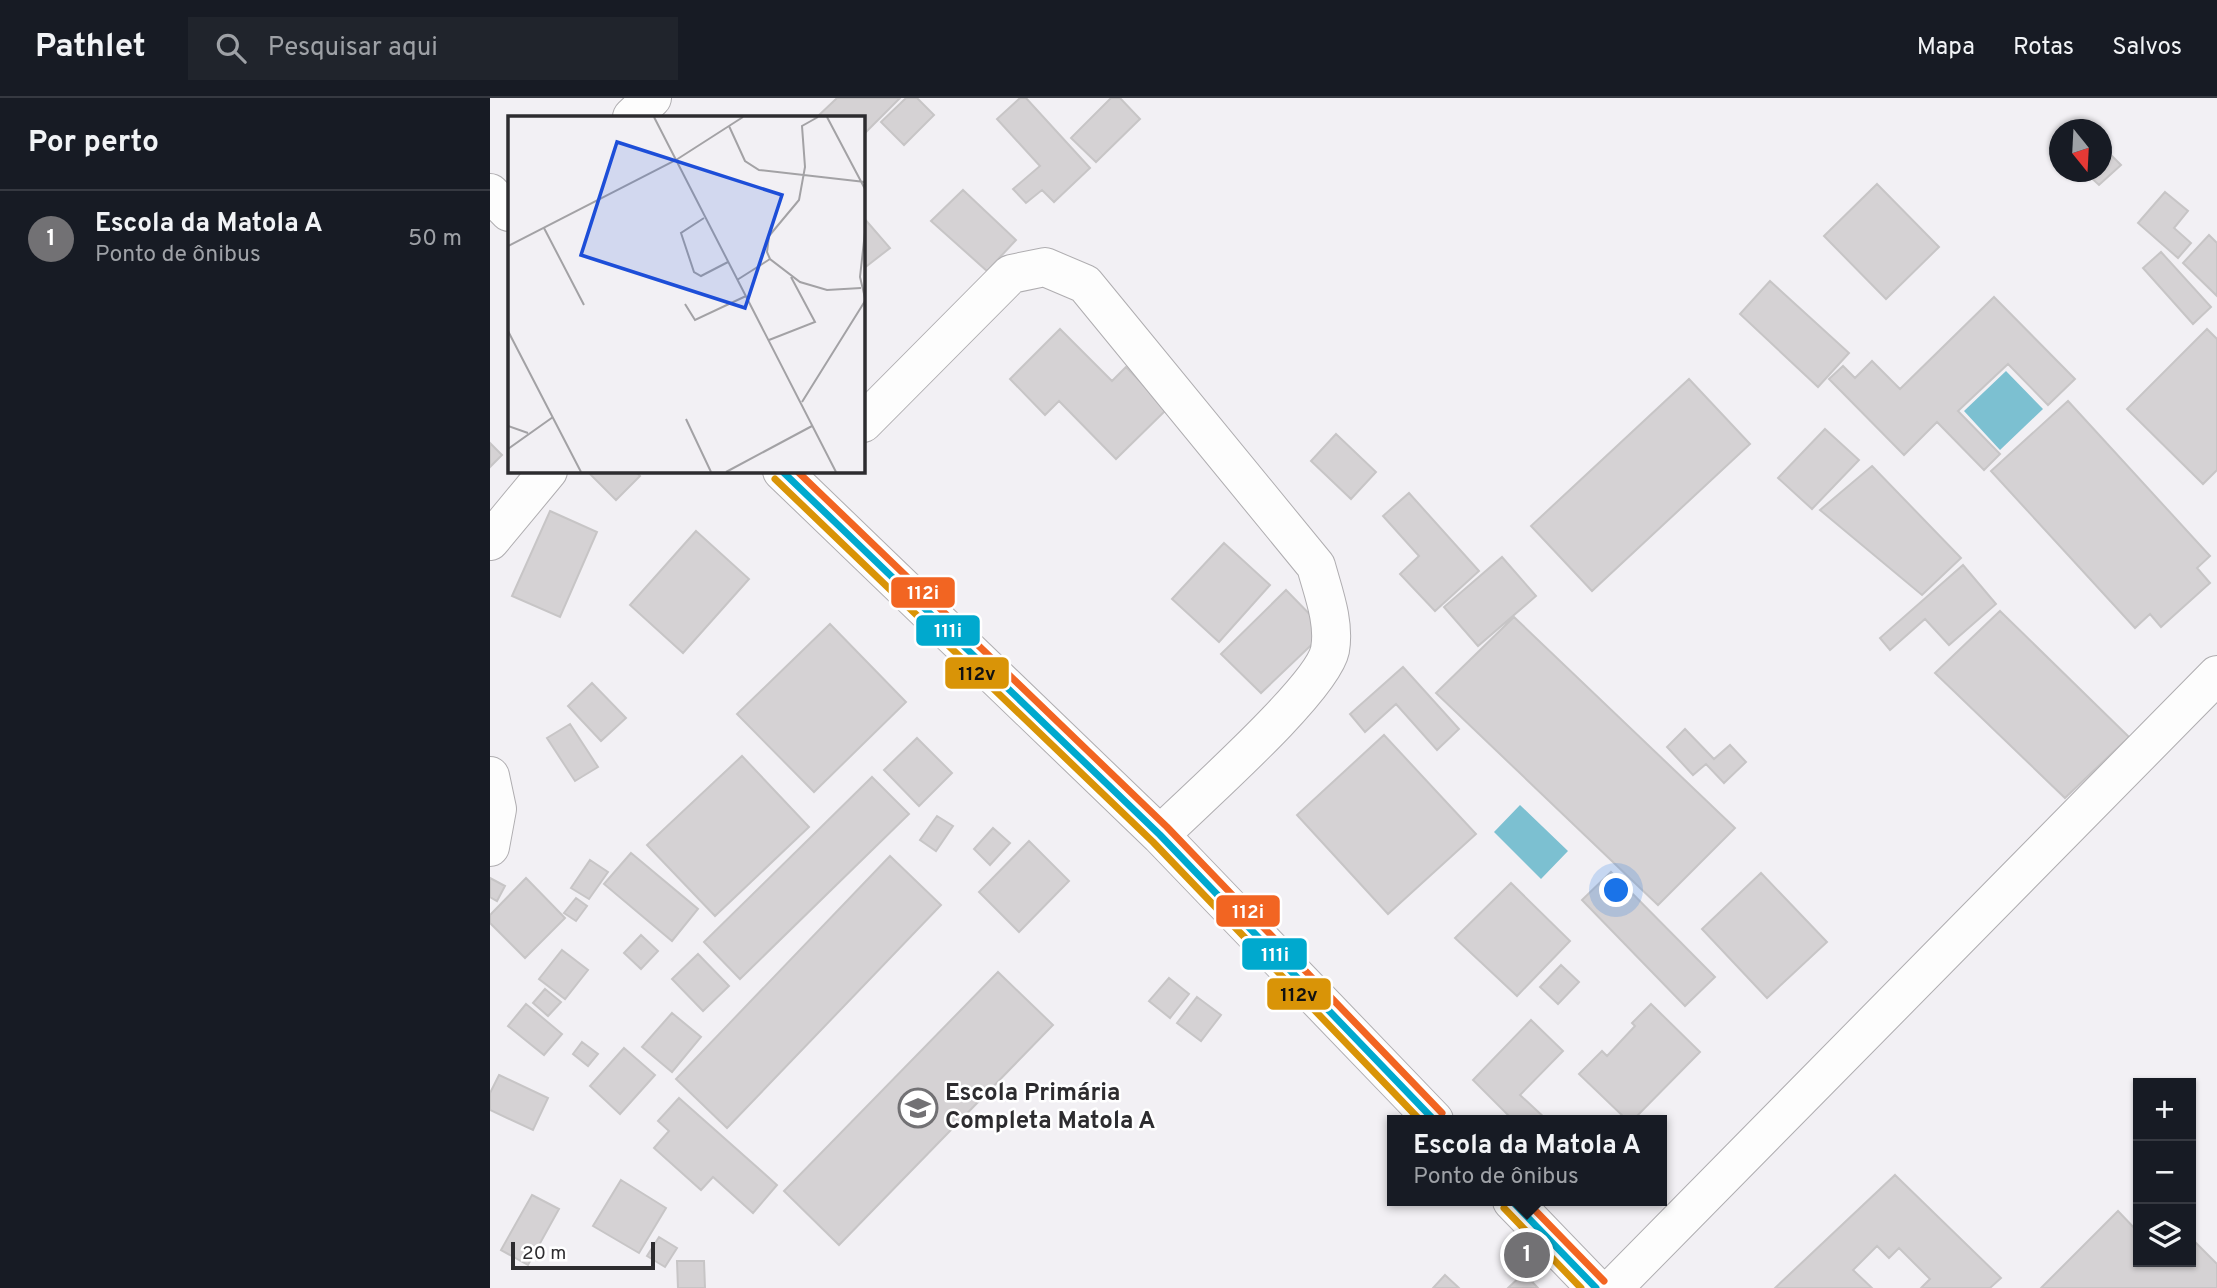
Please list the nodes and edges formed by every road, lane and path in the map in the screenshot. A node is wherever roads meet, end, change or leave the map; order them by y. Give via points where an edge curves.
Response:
1 (652, 98) edge
2 (633, 116) edge
3 (490, 193) edge
4 (508, 211) edge
5 (864, 422) edge
6 (547, 472) edge
7 (798, 476) edge
8 (490, 541) edge
9 (2217, 675) edge
10 (490, 776) edge
11 (1160, 835) junction
12 (490, 847) edge
13 (1429, 1115) edge
14 (1524, 1214) edge
15 (1596, 1288) edge
16 (1613, 1288) edge

1 - 2 street
3 - 4 street
5 - 11 street via 1012,274 1045,267 1085,284 1316,566 1329,613 1329,651 1306,691
6 - 8 street
7 - 11 street
9 - 16 street
10 - 12 street via 497,809
11 - 13 street
14 - 15 street

